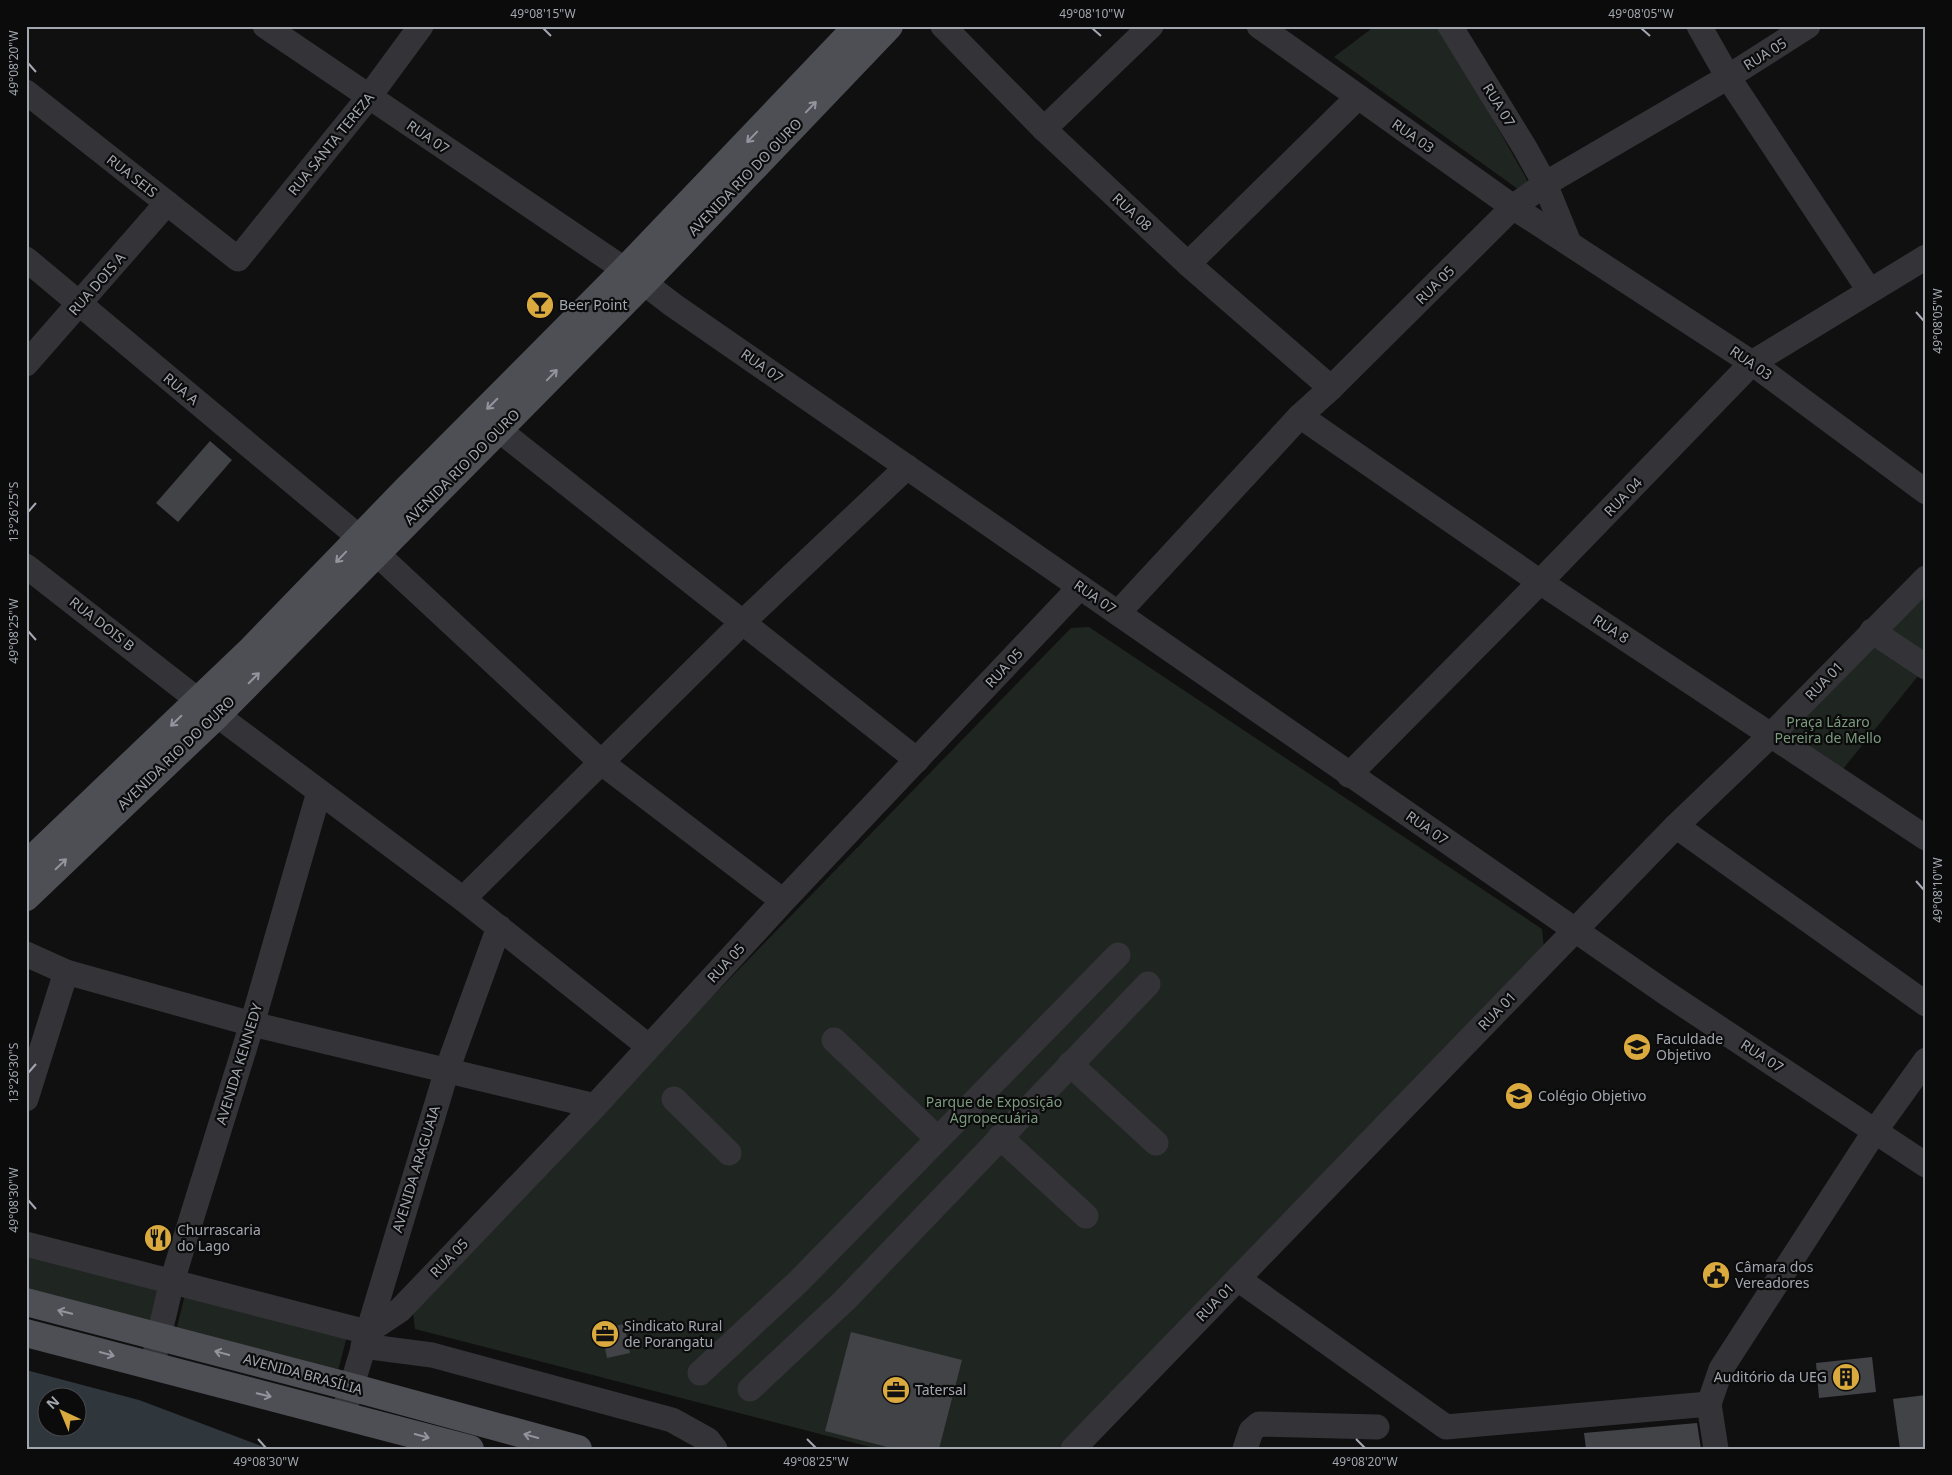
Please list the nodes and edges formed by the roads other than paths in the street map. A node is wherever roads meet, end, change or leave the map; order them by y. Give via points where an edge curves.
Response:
1 (265, 26) edge
2 (421, 26) edge
3 (858, 26) edge
4 (889, 26) edge
5 (943, 26) edge
6 (1151, 26) edge
7 (1260, 26) edge
8 (1450, 26) edge
9 (1699, 26) edge
10 (1808, 26) edge
11 (1728, 77) junction
12 (26, 92) edge
13 (1358, 96) junction
14 (368, 98) junction
15 (1044, 129) junction
16 (1545, 184) junction
17 (167, 203) junction
18 (1513, 207) junction
19 (668, 241) junction
20 (1568, 243) junction
21 (1926, 257) edge
22 (26, 259) edge
23 (238, 259) joint
24 (1188, 264) junction
25 (634, 276) junction
26 (1869, 290) junction
27 (80, 304) junction
28 (1752, 363) junction
29 (26, 364) edge
30 (1331, 388) junction
31 (522, 390) junction
32 (1300, 416) junction
33 (499, 430) junction
34 (907, 467) junction
35 (1926, 492) edge
36 (368, 546) junction
37 (26, 566) edge
38 (1926, 578) edge
39 (1540, 582) junction
40 (1080, 587) junction
41 (1118, 613) junction
42 (743, 622) junction
43 (1872, 631) junction
44 (1926, 668) edge
45 (208, 708) junction
46 (1771, 735) junction
47 (917, 760) junction
48 (602, 763) junction
49 (1349, 775) junction
50 (319, 792) junction
51 (118, 793) junction
52 (1676, 826) junction
53 (1926, 838) edge
54 (26, 865) edge
55 (26, 897) edge
56 (463, 899) junction
57 (783, 901) junction
58 (499, 927) junction
59 (1575, 930) junction
60 (26, 954) edge
61 (1118, 955) dead end
62 (66, 972) junction
63 (1148, 984) dead end
64 (1926, 1004) edge
65 (252, 1024) junction
66 (834, 1040) dead end
67 (648, 1046) junction
68 (1926, 1060) edge
69 (1070, 1064) junction
70 (447, 1070) junction
71 (26, 1099) edge
72 (674, 1099) dead end
73 (595, 1106) junction
74 (1875, 1131) junction
75 (1000, 1137) junction
76 (938, 1139) junction
77 (1156, 1143) dead end
78 (730, 1153) dead end
79 (1926, 1165) edge
80 (1086, 1216) dead end
81 (26, 1244) edge
82 (1238, 1279) junction
83 (172, 1281) junction
84 (26, 1302) edge
85 (26, 1333) edge
86 (159, 1336) junction
87 (365, 1339) junction
88 (152, 1366) junction
89 (700, 1373) dead end
90 (351, 1386) junction
91 (750, 1389) dead end
92 (1709, 1404) junction
93 (343, 1415) junction
94 (1377, 1427) dead end
95 (470, 1449) edge
96 (578, 1449) edge
97 (715, 1449) edge
98 (1073, 1449) edge
99 (1245, 1449) edge
100 (1716, 1449) edge

1 - 14 street, RUA 07
2 - 14 street, RUA SANTA TEREZA
3 -> 19 main road, AVENIDA RIO DO OURO
19 -> 4 main road, AVENIDA RIO DO OURO
5 - 15 street, RUA 08
6 - 15 street
7 - 13 street, RUA 03
8 - 16 street, RUA 07
9 - 11 street
10 - 11 street, RUA 05
11 - 16 street, RUA 05
11 - 26 street
12 - 17 street, RUA SEIS
13 - 18 street, RUA 03
13 - 24 street
14 - 23 street, RUA SANTA TEREZA
14 - 25 street, RUA 07
15 - 24 street, RUA 08
16 - 18 street, RUA 05
16 - 20 street
17 - 23 street, RUA SEIS
17 - 27 street, RUA DOIS A
18 - 20 street, RUA 03
18 - 30 street, RUA 05
19 - 25 main road, AVENIDA RIO DO OURO
20 - 28 street, RUA 03
21 - 26 street, RUA 04
22 - 27 street, RUA A
24 - 30 street, RUA 08
25 - 31 main road, AVENIDA RIO DO OURO
25 - 34 street, RUA 07
26 - 28 street, RUA 04
27 - 29 street, RUA DOIS A
27 - 36 street, RUA A
28 - 35 street, RUA 03
28 - 39 street, RUA 04
30 - 32 street, RUA 05
31 - 33 main road, AVENIDA RIO DO OURO
31 -> 36 main road, AVENIDA RIO DO OURO
32 - 39 street, RUA 8
32 - 41 street, RUA 05
33 - 36 main road, AVENIDA RIO DO OURO
33 - 42 street
34 - 40 street, RUA 07
34 - 42 street
36 - 45 main road, AVENIDA RIO DO OURO via 252,649
36 - 48 street, RUA A
37 - 45 street, RUA DOIS B
38 - 43 street, RUA 01
39 - 46 street, RUA 8
39 - 49 street, RUA 04
40 - 41 street, RUA 07
40 - 47 street, RUA 05
41 - 49 street, RUA 07
42 - 47 street
42 - 48 street
43 - 44 street
43 - 46 street, RUA 01
45 - 50 street, RUA DOIS B
45 - 51 main road, AVENIDA RIO DO OURO
46 - 52 street, RUA 01
46 - 53 street, RUA 8
47 - 57 street, RUA 05
48 - 56 street
48 - 57 street, RUA A
49 - 59 street, RUA 07
50 - 56 street, RUA DOIS B
50 - 65 street, AVENIDA KENNEDY
51 - 54 main road, AVENIDA RIO DO OURO
55 -> 51 main road, AVENIDA RIO DO OURO
52 - 59 street, RUA 01
52 - 64 street
56 - 58 street, RUA DOIS B
57 - 67 street, RUA 05
58 - 67 street, RUA DOIS B
58 - 70 street, AVENIDA ARAGUAIA
59 - 74 street, RUA 07
59 - 82 street, RUA 01
60 - 62 street
61 - 76 street
62 - 65 street
62 - 71 street
63 - 69 street
65 - 70 street
65 - 83 street, AVENIDA KENNEDY
66 - 76 street
67 - 73 street, RUA 05
68 - 74 street
69 - 75 street
69 - 77 street
70 - 73 street
70 - 87 street, AVENIDA ARAGUAIA
72 - 78 street
73 - 87 street, RUA 05 via 400,1310
74 - 79 street, RUA 07
74 - 92 street via 1721,1368
75 - 80 street
75 - 91 street via 845,1300
76 - 89 street via 798,1282
81 - 83 street
82 - 92 street via 1446,1426
82 - 98 street, RUA 01
83 - 86 street, AVENIDA KENNEDY
83 - 87 street
86 -> 84 main road, AVENIDA BRASÍLIA
85 -> 88 main road, AVENIDA BRASÍLIA
86 - 88 street, AVENIDA KENNEDY
90 -> 86 main road, AVENIDA BRASÍLIA
87 - 90 street, AVENIDA ARAGUAIA
87 - 97 street via 672,1420 708,1440
88 -> 93 main road, AVENIDA BRASÍLIA
90 - 93 street, AVENIDA ARAGUAIA
96 -> 90 main road, AVENIDA BRASÍLIA
92 - 100 street
93 -> 95 main road, AVENIDA BRASÍLIA
94 - 99 street via 1259,1424 1251,1431

